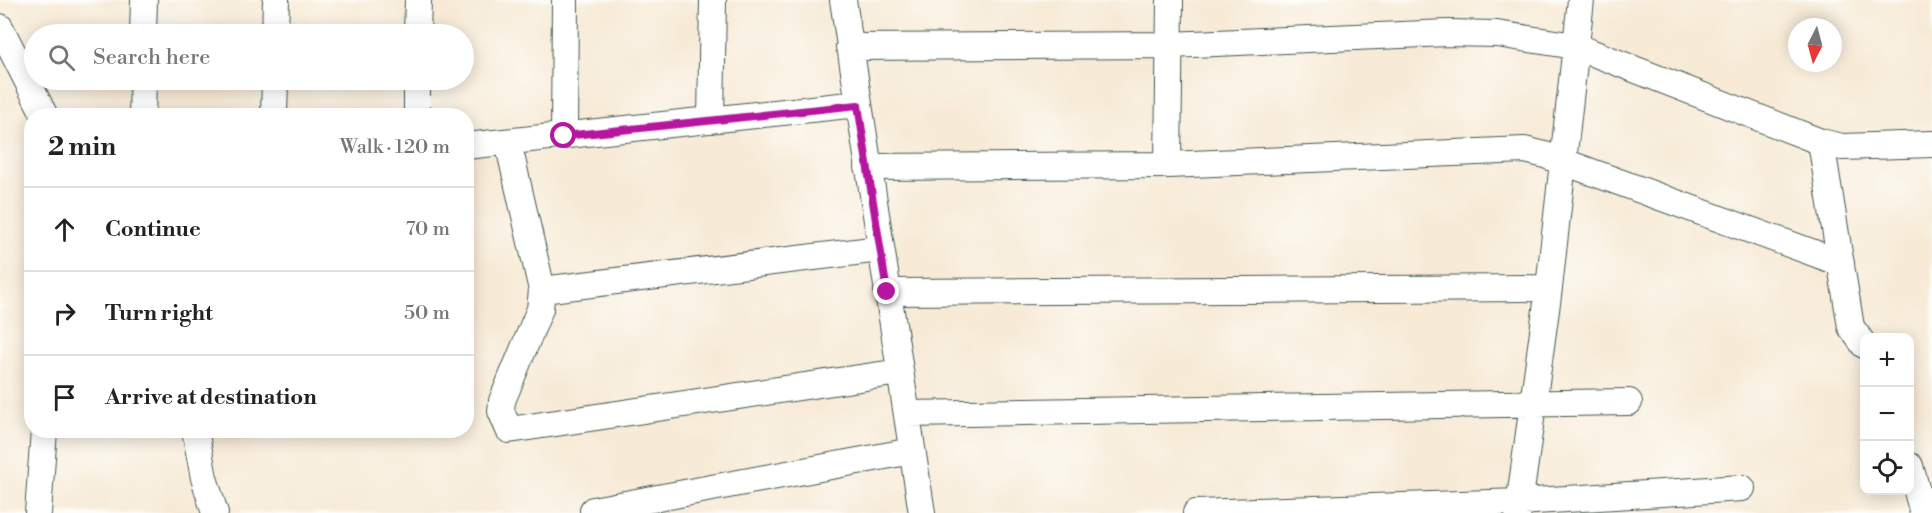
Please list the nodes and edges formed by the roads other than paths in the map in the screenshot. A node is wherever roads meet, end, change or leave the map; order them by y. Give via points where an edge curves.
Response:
1 (144, 0) edge
2 (276, 0) edge
3 (418, 0) edge
4 (565, 0) edge
5 (712, 0) edge
6 (843, 0) edge
7 (1170, 0) edge
8 (1581, 0) edge
9 (143, 24) edge
10 (275, 24) edge
11 (417, 24) edge
12 (0, 27) edge
13 (1170, 45) junction
14 (1575, 46) junction
15 (849, 47) junction
16 (24, 74) edge
17 (32, 90) edge
18 (142, 90) edge
19 (274, 90) edge
20 (417, 90) edge
21 (858, 105) junction
22 (41, 108) edge
23 (142, 108) edge
24 (274, 108) edge
25 (417, 108) edge
26 (711, 120) junction
27 (564, 136) junction
28 (508, 142) junction
29 (1821, 142) junction
30 (1932, 144) edge
31 (474, 145) edge
32 (1563, 163) junction
33 (1168, 165) junction
34 (867, 167) junction
35 (880, 249) junction
36 (1841, 263) junction
37 (1549, 288) junction
38 (542, 290) junction
39 (887, 292) junction
40 (1860, 339) edge
41 (900, 372) junction
42 (1629, 402) dead end
43 (1533, 404) junction
44 (906, 414) junction
45 (43, 438) edge
46 (196, 438) edge
47 (912, 452) junction
48 (1914, 480) edge
49 (1742, 488) dead end
50 (1519, 507) edge
51 (593, 510) dead end
52 (38, 513) edge
53 (215, 513) edge
54 (922, 513) edge
55 (1196, 513) edge
56 (1923, 513) edge

1 - 9 street
2 - 10 street
3 - 11 street
4 - 27 street
5 - 26 street
6 - 15 street
7 - 13 street
8 - 14 street
12 - 16 street
13 - 14 street via 1446,33 1497,34
13 - 15 street
13 - 33 street
14 - 29 street
14 - 32 street
15 - 21 street
17 - 22 street
18 - 23 street
19 - 24 street
20 - 25 street
21 - 26 street
21 - 34 street
26 - 27 street
27 - 28 street
28 - 31 street
28 - 38 street
29 - 30 street via 1842,147
29 - 36 street
32 - 33 street via 1525,150
32 - 36 street
32 - 37 street
33 - 34 street
34 - 35 street
35 - 38 street
35 - 39 street
36 - 40 street via 1851,327
37 - 39 street
37 - 43 street
38 - 41 street via 540,309 502,401 501,411 508,430
39 - 41 street
41 - 44 street
42 - 43 street
43 - 44 street
43 - 50 street
44 - 47 street
45 - 52 street
46 - 53 street
47 - 51 street
47 - 54 street
48 - 56 street
49 - 50 street
50 - 55 street

